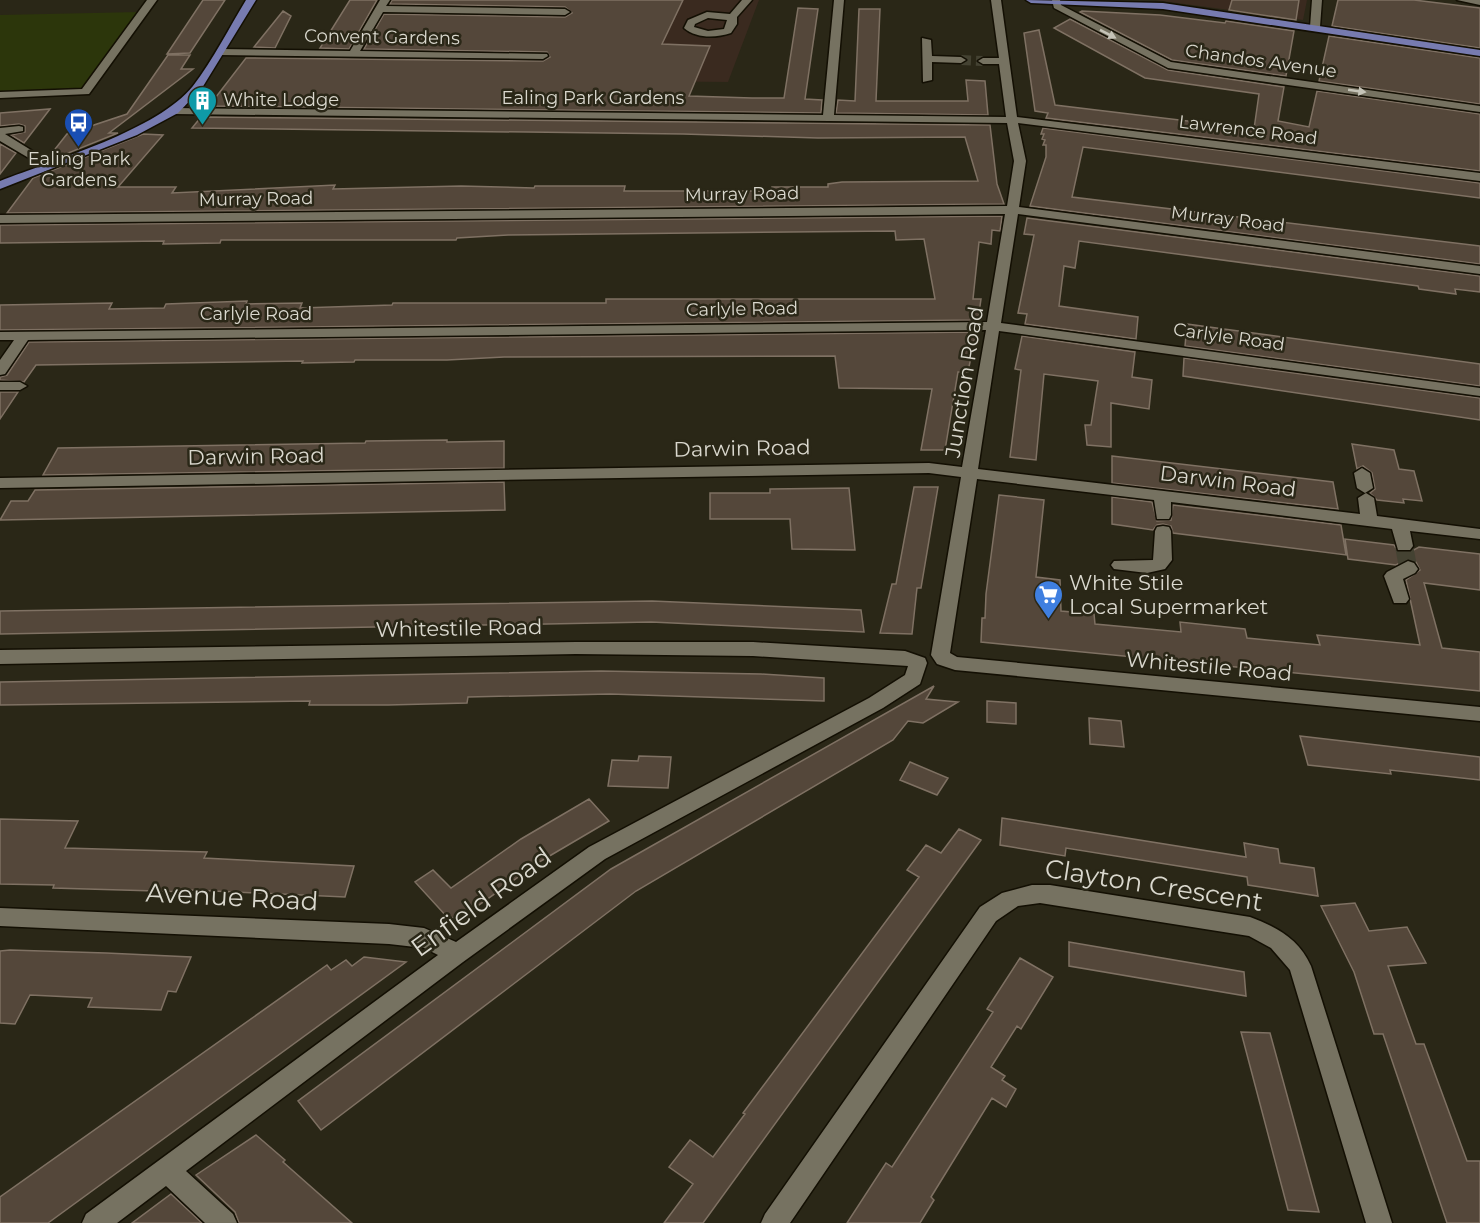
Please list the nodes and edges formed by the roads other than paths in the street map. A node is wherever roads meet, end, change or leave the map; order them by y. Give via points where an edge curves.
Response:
1 (152, 0) edge
2 (251, 0) edge
3 (747, 0) edge
4 (839, 0) edge
5 (996, 0) edge
6 (1031, 0) edge
7 (1317, 0) edge
8 (1462, 0) edge
9 (1056, 1) edge
10 (1149, 2) edge
11 (1480, 2) edge
12 (382, 5) edge
13 (565, 12) dead end
14 (732, 17) dead end
15 (1315, 27) junction
16 (926, 40) dead end
17 (221, 52) junction
18 (1480, 53) edge
19 (354, 54) junction
20 (543, 56) dead end
21 (928, 59) junction
22 (961, 60) tunnel mouth
23 (983, 61) tunnel mouth
24 (1005, 61) junction
25 (927, 80) dead end
26 (0, 95) edge
27 (1480, 109) edge
28 (174, 111) junction
29 (828, 117) junction
30 (1012, 120) junction
31 (19, 129) dead end
32 (0, 131) edge
33 (0, 136) edge
34 (48, 165) junction
35 (1480, 177) edge
36 (0, 185) edge
37 (1012, 210) junction
38 (0, 219) edge
39 (1480, 270) edge
40 (993, 326) junction
41 (24, 335) junction
42 (0, 336) edge
43 (0, 371) edge
44 (0, 386) edge
45 (20, 386) dead end
46 (1480, 392) edge
47 (971, 471) junction
48 (0, 483) edge
49 (1364, 486) dead end
50 (1162, 496) junction
51 (1370, 520) junction
52 (1400, 524) junction
53 (1480, 534) edge
54 (1404, 546) tunnel mouth
55 (1120, 565) dead end
56 (1408, 567) tunnel mouth
57 (1400, 599) dead end
58 (939, 651) joint
59 (0, 657) edge
60 (918, 663) joint
61 (1480, 714) edge
62 (0, 917) edge
63 (455, 955) junction
64 (167, 1170) junction
65 (95, 1223) edge
66 (224, 1223) edge
67 (774, 1223) edge
68 (1379, 1223) edge

1 - 26 street via 85,92
2 - 17 main road
3 - 14 street
4 - 29 street
5 - 24 street, Junction Road
6 - 9 main road
7 - 15 street
8 - 11 street
9 - 10 main road
9 -> 27 street, Chandos Avenue via 1057,6 1168,65
10 - 15 main road
12 - 13 street
12 - 19 street
15 - 18 main road
16 - 21 street
17 - 19 street, Convent Gardens
17 - 28 main road via 197,88
19 - 20 street, Convent Gardens
21 - 22 street
21 - 25 street
23 - 24 street
24 - 30 street, Junction Road
28 - 29 street, Ealing Park Gardens
28 - 34 main road via 133,133
29 - 30 street, Ealing Park Gardens
30 - 35 street, Lawrence Road
30 - 37 street, Junction Road via 1020,160
31 - 32 street
33 - 34 street
34 - 36 main road
37 - 38 street, Murray Road
37 - 39 street, Murray Road
37 - 40 street, Junction Road
40 - 41 street, Carlyle Road
40 - 46 street, Carlyle Road
40 - 47 street, Junction Road
41 - 42 street, Carlyle Road
41 - 43 street
44 - 45 street
47 - 48 street, Darwin Road via 929,468
47 - 50 street, Darwin Road
47 - 58 street, Junction Road
49 - 51 street
50 - 51 street, Darwin Road
50 - 55 street via 1163,560 1147,567
51 - 52 street, Darwin Road
52 - 53 street, Darwin Road
52 - 54 street
56 - 57 street via 1393,576
58 - 61 street, Whitestile Road via 944,659 955,663
59 - 60 street, Whitestile Road via 753,649 905,658
60 - 63 street, Enfield Road via 913,679 904,686 597,853
62 - 63 street, Avenue Road via 389,934 432,938
63 - 64 street, Enfield Road
64 - 65 street, Enfield Road
64 - 66 street
67 - 68 street, Clayton Crescent via 988,914 1004,901 1025,893 1250,927 1271,934 1289,949 1300,966

